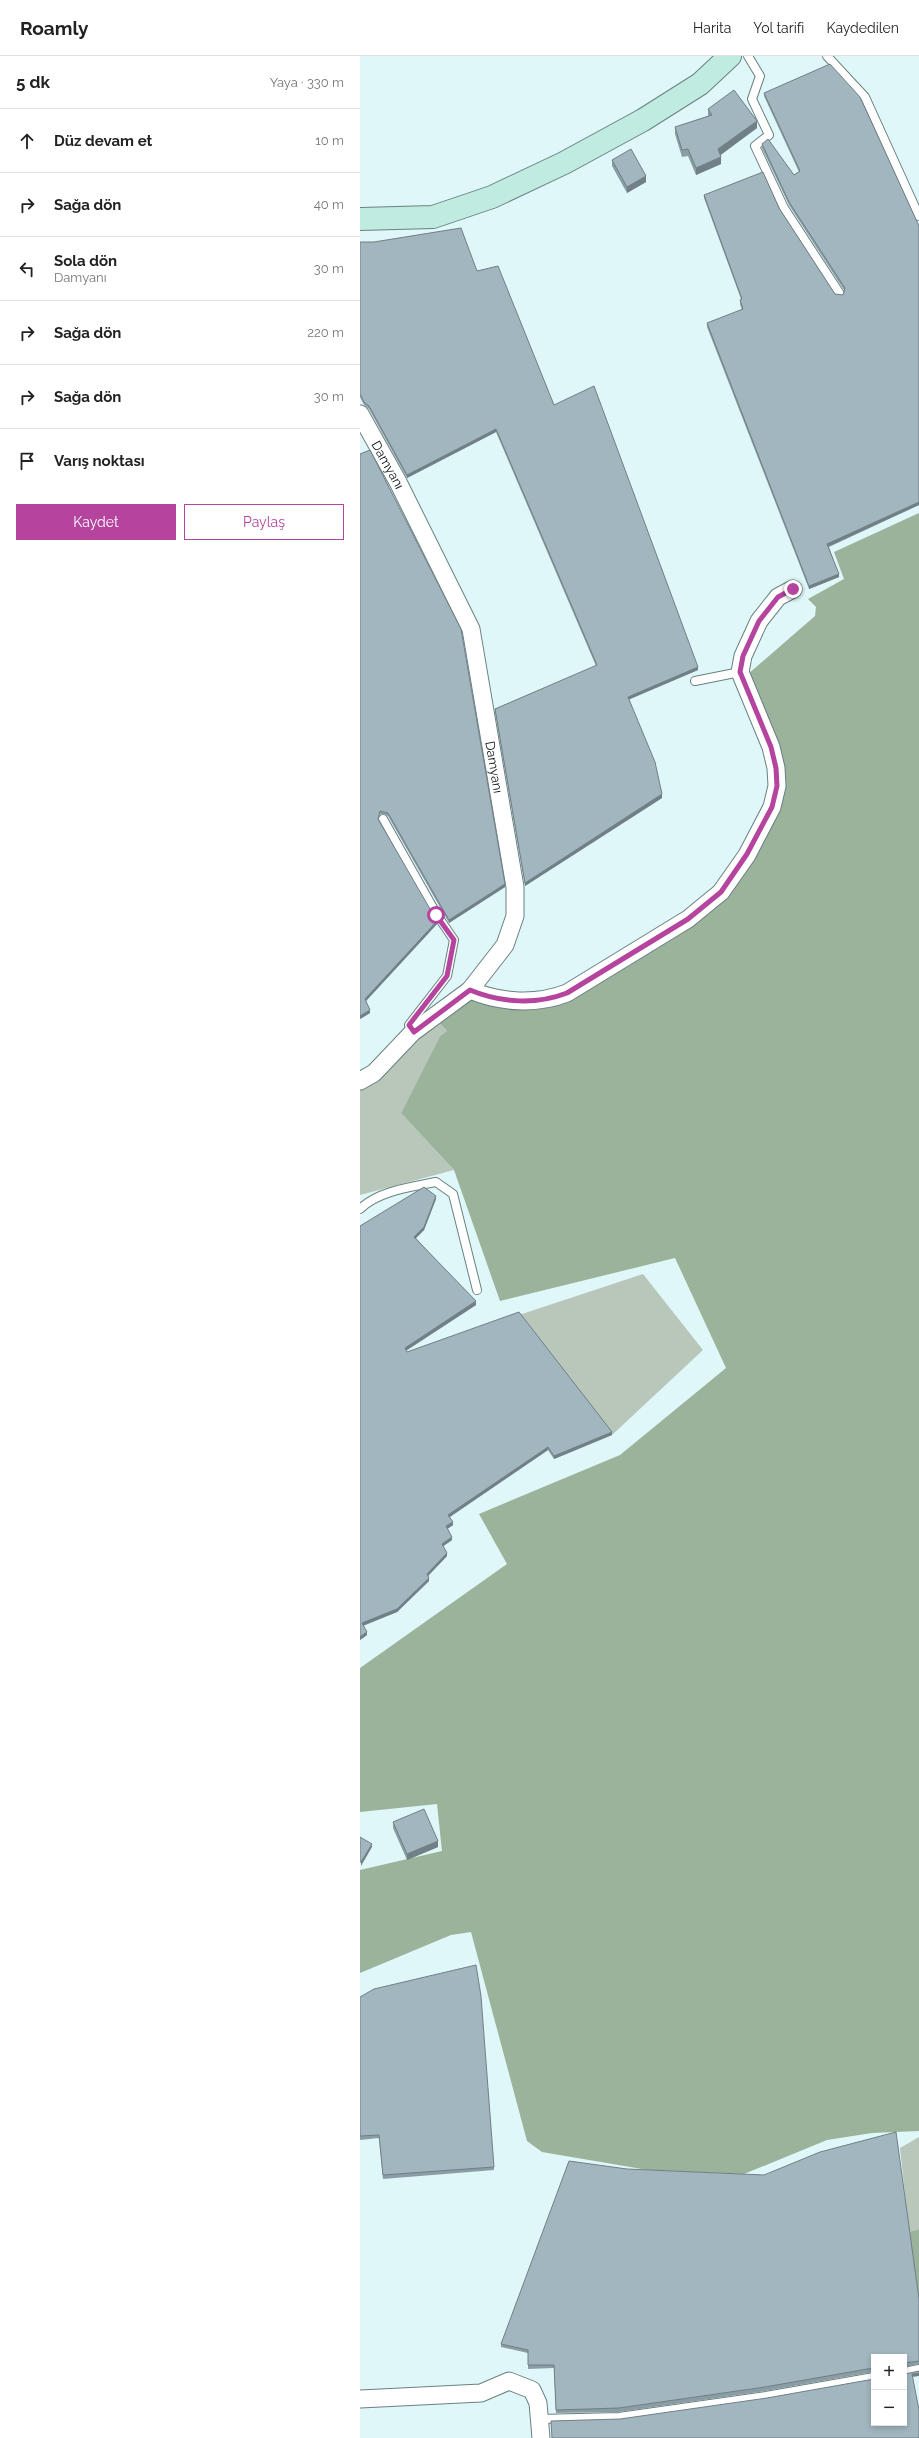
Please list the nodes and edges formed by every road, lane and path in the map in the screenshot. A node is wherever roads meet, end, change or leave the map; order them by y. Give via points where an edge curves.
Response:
1 (730, 56) edge
2 (748, 56) edge
3 (827, 56) edge
4 (919, 216) edge
5 (360, 219) edge
6 (840, 294) edge
7 (360, 414) edge
8 (793, 589) dead end
9 (740, 672) junction
10 (695, 681) dead end
11 (383, 819) dead end
12 (470, 990) junction
13 (414, 1032) junction
14 (360, 1081) edge
15 (360, 1209) edge
16 (477, 1290) dead end
17 (919, 2369) edge
18 (907, 2371) edge
19 (871, 2378) edge
20 (360, 2399) edge
21 (539, 2419) junction
22 (541, 2438) edge

1 - 5 street via 700,84 643,120 564,164 492,197 433,217
2 - 6 lane via 760,76 752,99 770,136 755,146 784,208
3 - 4 lane via 865,97
7 - 12 street, Damyanı via 398,482 471,629 515,887 515,916 505,945
8 - 9 street via 778,597 759,621 743,656
9 - 10 lane
9 - 12 street via 771,747 777,786 772,807 747,854 721,892 688,919 567,993 548,1001 527,1002
11 - 13 lane via 436,915 454,940 447,976 409,1025
12 - 13 street, Damyanı
13 - 14 street, Damyanı via 374,1072
15 - 16 lane via 368,1202 402,1189 436,1182 453,1194
17 - 18 lane
19 - 21 lane via 766,2396 619,2417
20 - 21 street via 481,2392 509,2381 532,2390 538,2403
21 - 22 street

